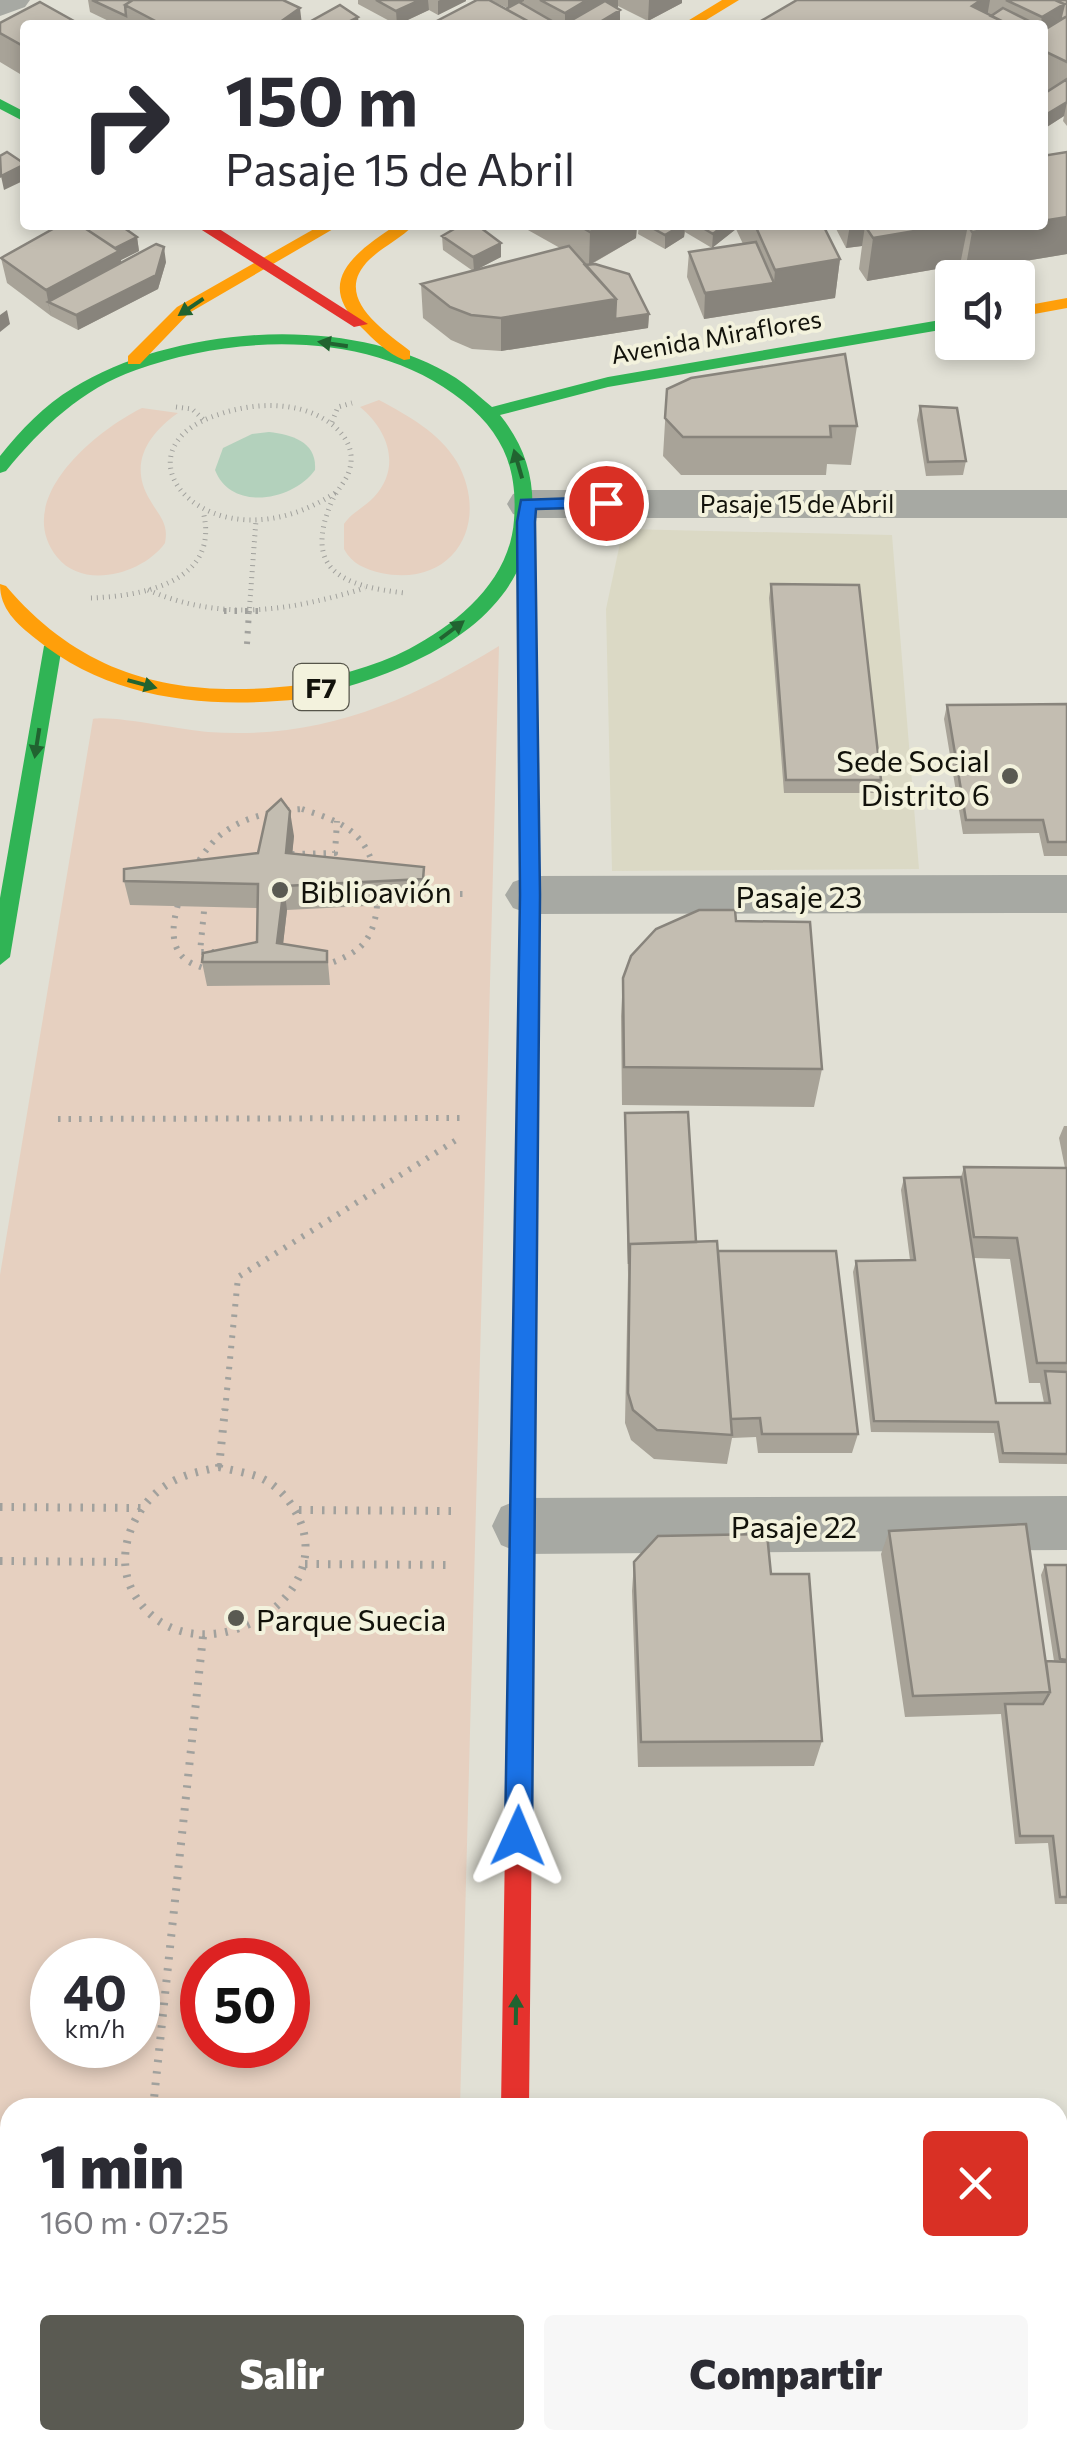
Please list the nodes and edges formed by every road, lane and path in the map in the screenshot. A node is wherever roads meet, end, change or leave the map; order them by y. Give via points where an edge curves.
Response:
1 (13, 0) edge
2 (732, 0) edge
3 (0, 6) edge
4 (697, 20) edge
5 (210, 230) edge
6 (323, 230) edge
7 (397, 230) edge
8 (264, 262) junction
9 (1067, 303) edge
10 (1035, 309) edge
11 (360, 324) junction
12 (935, 326) edge
13 (128, 366) junction
14 (427, 371) junction
15 (95, 381) junction
16 (16, 410) dead end
17 (492, 412) junction
18 (0, 467) edge
19 (335, 493) junction
20 (1067, 504) edge
21 (202, 510) junction
22 (527, 513) junction
23 (256, 520) junction
24 (366, 587) junction
25 (0, 590) edge
26 (148, 590) junction
27 (414, 593) dead end
28 (77, 598) dead end
29 (249, 613) junction
30 (0, 622) edge
31 (30, 628) junction
32 (53, 646) junction
33 (247, 648) dead end
34 (337, 820) junction
35 (292, 854) edge
36 (10, 857) edge
37 (376, 894) junction
38 (396, 894) edge
39 (415, 894) edge
40 (478, 894) dead end
41 (1067, 894) edge
42 (530, 895) junction
43 (177, 901) junction
44 (230, 952) edge
45 (0, 957) edge
46 (471, 1118) dead end
47 (58, 1119) dead end
48 (470, 1130) dead end
49 (219, 1467) junction
50 (0, 1507) edge
51 (142, 1508) junction
52 (298, 1510) junction
53 (460, 1511) dead end
54 (1067, 1524) edge
55 (522, 1526) junction
56 (0, 1561) edge
57 (124, 1562) junction
58 (305, 1564) junction
59 (458, 1565) dead end
60 (202, 1636) junction
61 (154, 2098) edge
62 (515, 2098) edge

1 - 3 street
2 - 4 main road
5 - 8 main road
6 - 8 main road
7 - 11 main road via 368,246 346,277 348,308
8 - 11 main road
8 -> 13 main road via 183,310
9 - 10 main road
11 - 14 main road
12 - 17 main road, Avenida Miraflores via 608,382
14 -> 13 main road via 359,348 284,339 195,346
13 - 15 main road
14 - 17 main road
15 - 16 main road
15 - 18 main road via 40,418
22 -> 17 main road via 510,437
19 - 21 path via 352,456 332,422 288,406 242,407 204,420 175,448 174,482
19 - 23 path via 314,508
19 - 24 path via 321,554 330,572
20 - 22 street, Pasaje 15 de Abril
21 - 23 path
21 - 26 path via 210,526 200,561
32 -> 22 main road, F7 via 122,679 205,696 337,684 416,654 476,611 514,559
22 - 42 main road
23 - 29 path
24 - 27 path
24 - 29 path via 300,607
25 - 31 main road, F7
26 - 28 path
26 - 29 path via 209,612
29 - 33 path
30 - 31 main road, F7
31 - 32 main road, F7
32 -> 36 main road
34 - 35 path via 335,853
34 - 37 path via 374,858
34 - 43 path via 302,810 245,819 214,840
36 - 45 main road
37 - 38 path
37 - 43 path via 375,925 359,948 331,964 269,976 200,968 181,956 174,936
39 - 40 path
41 - 42 street, Pasaje 23
42 - 55 main road
43 - 44 path via 207,900 200,952
46 - 47 path
48 - 49 path via 238,1277
49 - 51 path via 190,1473
49 - 52 path via 266,1477
50 - 51 path
51 - 57 path
52 - 53 path
52 - 58 path
54 - 55 street, Pasaje 22
62 -> 55 main road
56 - 57 path
57 - 60 path via 129,1585 157,1621
58 - 59 path
58 - 60 path via 295,1588 256,1624
60 - 61 path

